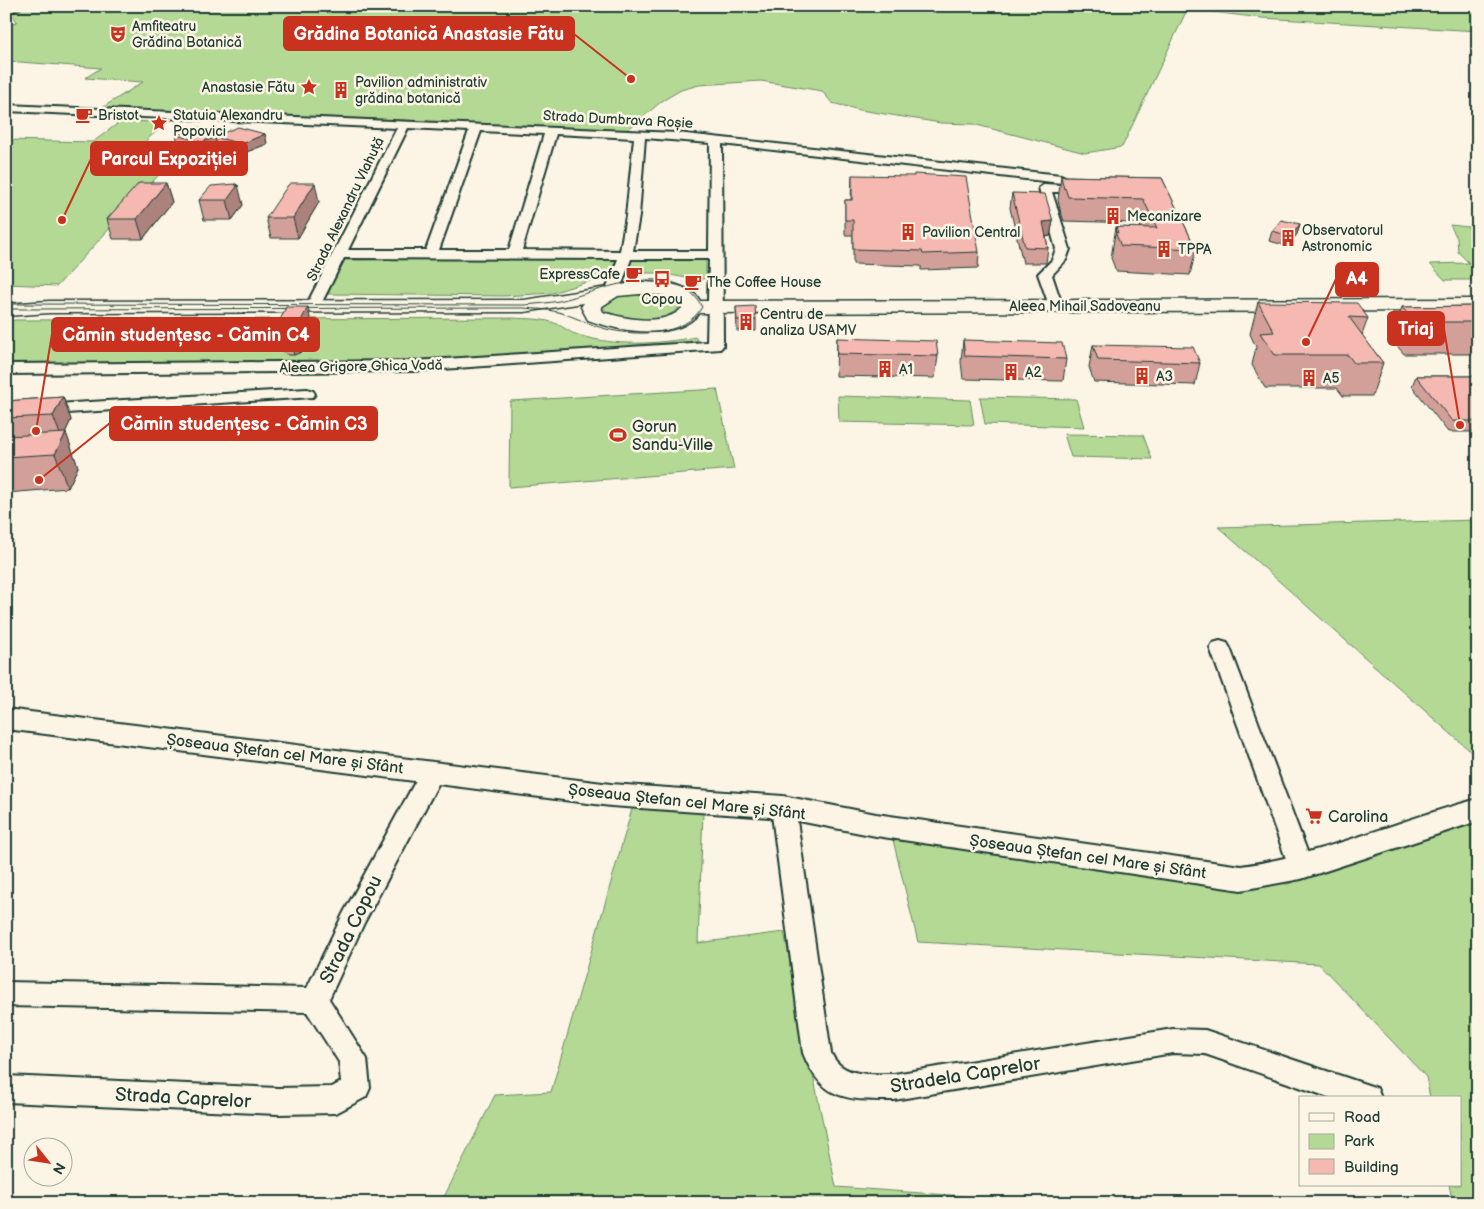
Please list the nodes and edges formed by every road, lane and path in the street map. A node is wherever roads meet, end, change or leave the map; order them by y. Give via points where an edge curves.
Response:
1 (17, 6) edge
2 (6, 10) edge
3 (6, 108) edge
4 (404, 124) junction
5 (476, 128) junction
6 (551, 131) junction
7 (640, 135) junction
8 (716, 139) junction
9 (340, 254) junction
10 (431, 254) junction
11 (514, 255) junction
12 (626, 255) junction
13 (717, 255) junction
14 (608, 293) junction
15 (6, 303) edge
16 (1478, 305) edge
17 (313, 306) junction
18 (524, 306) junction
19 (715, 306) junction
20 (1056, 306) junction
21 (50, 307) junction
22 (693, 307) junction
23 (6, 310) edge
24 (603, 320) junction
25 (6, 368) edge
26 (307, 394) dead end
27 (6, 412) edge
28 (1220, 648) dead end
29 (6, 719) edge
30 (433, 771) junction
31 (783, 807) junction
32 (1478, 810) edge
33 (1301, 867) junction
34 (6, 994) edge
35 (315, 1000) junction
36 (356, 1088) joint
37 (6, 1089) edge
38 (1364, 1096) edge

1 - 2 street
3 - 4 street, Strada Dumbrava Roșie
4 - 5 street, Strada Dumbrava Roșie
4 - 9 street, Strada Alexandru Vlahuță
5 - 6 street, Strada Dumbrava Roșie
5 - 10 street
6 - 7 street, Strada Dumbrava Roșie
6 - 11 street
7 - 8 street, Strada Dumbrava Roșie
7 - 12 street
8 - 13 street
8 - 20 street, Strada Dumbrava Roșie via 1066,181 1067,189 1045,188 1063,249 1055,267 1045,274
9 - 10 street
9 - 17 street, Strada Alexandru Vlahuță
10 - 11 street
11 - 12 street
12 - 13 street
12 - 14 street via 619,280
13 - 19 street
14 - 18 main road
14 - 22 main road via 640,288 666,290 689,298
14 - 24 main road via 596,298 590,308
15 - 21 main road
16 - 20 main road, Aleea Mihail Sadoveanu
17 - 18 main road
17 - 21 main road
18 - 24 main road
19 - 20 main road, Aleea Mihail Sadoveanu
19 - 22 main road, Aleea Mihail Sadoveanu
19 - 25 street, Aleea Grigore Ghica Vodă via 715,346 414,366
21 - 23 main road
22 - 24 main road via 684,316 662,323 624,324
26 - 27 street
28 - 33 street
29 - 30 street, Șoseaua Ștefan cel Mare și Sfânt
30 - 31 street, Șoseaua Ștefan cel Mare și Sfânt via 611,795
30 - 35 street, Strada Copou via 352,921
31 - 33 street, Șoseaua Ștefan cel Mare și Sfânt via 876,825 1241,878 1268,876
31 - 38 street, Stradela Caprelor via 817,1053 820,1063 835,1079 848,1085 894,1087 1188,1041 1205,1042
32 - 33 street, Șoseaua Ștefan cel Mare și Sfânt
34 - 35 street
35 - 36 street, Strada Copou via 353,1059
36 - 37 street, Strada Caprelor via 336,1100 278,1101

